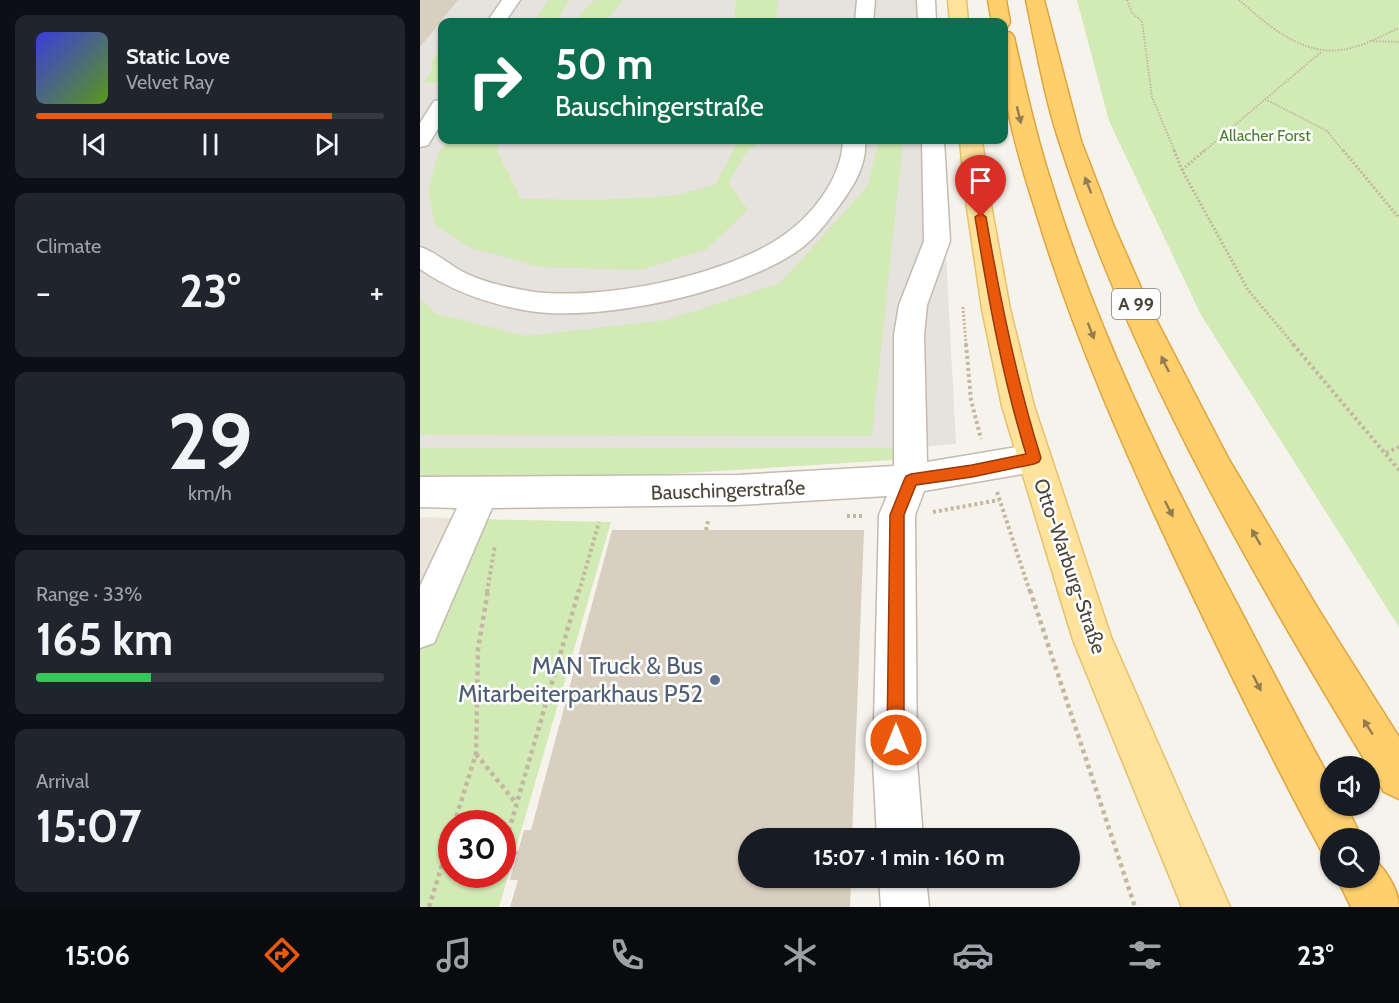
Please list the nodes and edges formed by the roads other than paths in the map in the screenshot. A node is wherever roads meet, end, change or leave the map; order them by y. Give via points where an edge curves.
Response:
1 (511, 0) edge
2 (866, 0) edge
3 (926, 0) edge
4 (957, 0) edge
5 (997, 0) edge
6 (1035, 0) edge
7 (499, 18) edge
8 (864, 18) edge
9 (927, 18) edge
10 (959, 18) edge
11 (1000, 18) edge
12 (1008, 59) edge
13 (438, 112) edge
14 (420, 140) edge
15 (854, 144) edge
16 (933, 144) edge
17 (971, 144) edge
18 (420, 256) edge
19 (1034, 458) junction
20 (911, 480) junction
21 (420, 492) edge
22 (481, 494) junction
23 (420, 629) edge
24 (1399, 777) edge
25 (899, 828) edge
26 (1333, 828) edge
27 (903, 888) edge
28 (1367, 888) edge
29 (904, 907) edge
30 (1206, 907) edge
31 (1378, 907) edge

1 - 7 street
2 - 8 street
3 - 9 street
4 - 10 main road
5 - 11 highway
24 -> 6 highway, A 99 via 1211,459 1152,340 1070,140
12 -> 26 highway, A 99 via 1042,200 1106,371 1158,487 1305,780
13 - 14 street
15 - 18 street via 852,162 841,185 819,215 788,244 755,261 683,287 603,302 522,299 457,281
16 - 20 street via 937,242 913,305 909,335
17 - 19 main road, Otto-Warburg-Straße via 996,309
19 - 20 street, Bauschingerstraße
19 - 30 main road, Otto-Warburg-Straße via 1093,640
20 - 22 street, Bauschingerstraße via 716,492
20 - 25 street via 897,515
21 - 22 street, Bauschingerstraße
22 - 23 street
27 - 29 street
28 - 31 highway

